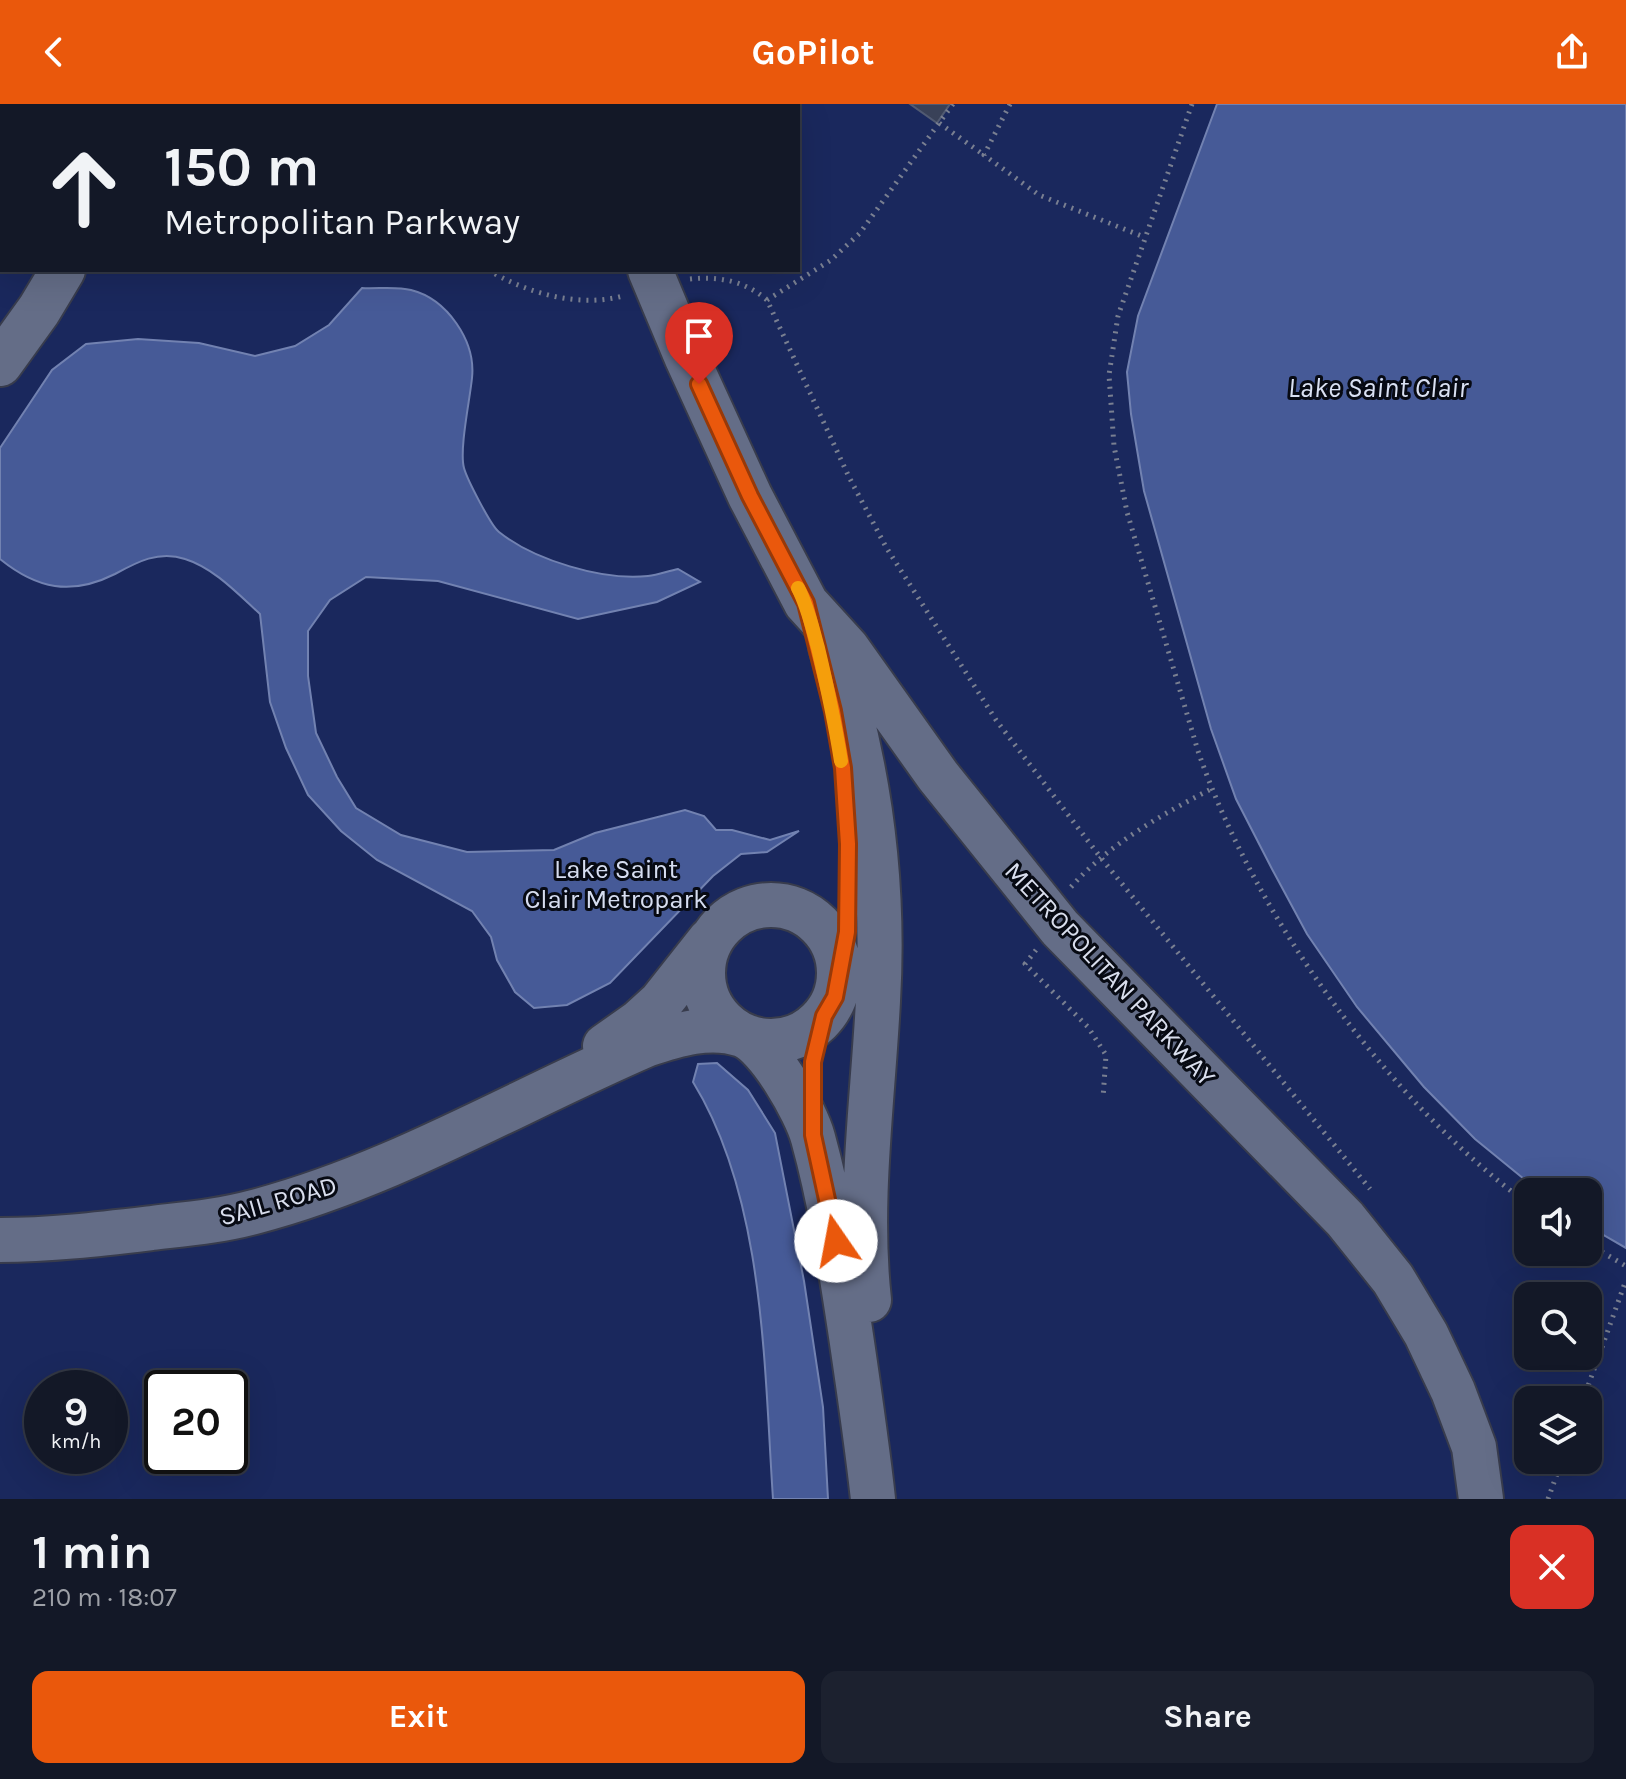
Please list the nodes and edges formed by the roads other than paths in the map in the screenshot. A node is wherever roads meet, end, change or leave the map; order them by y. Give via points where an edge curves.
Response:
1 (62, 272) edge
2 (657, 281) edge
3 (0, 364) edge
4 (806, 603) junction
5 (712, 938) junction
6 (840, 975) junction
7 (824, 1016) junction
8 (744, 1035) junction
9 (538, 1094) junction
10 (813, 1135) junction
11 (0, 1240) edge
12 (873, 1498) edge
13 (1481, 1499) edge

1 - 3 lane
2 - 4 lane, METROPOLITAN PARKWAY via 750,496
4 - 6 lane via 843,768 848,897
4 - 12 lane via 831,647 846,692 866,776 875,849 879,1001 867,1277 885,1430
4 - 13 lane, METROPOLITAN PARKWAY via 847,648 938,776 1065,909 1393,1279 1453,1391 1474,1447
5 - 6 lane via 746,909 768,904 791,907 827,933
5 - 8 lane via 703,982 724,1022
5 - 9 lane via 639,1022
6 - 7 lane
7 - 8 lane via 808,1031 787,1039 765,1041
7 - 10 lane via 813,1062
8 - 9 lane via 678,1034
8 - 10 lane via 784,1078
9 - 11 lane, SAIL ROAD via 394,1163 252,1213 90,1236
10 - 12 lane via 840,1263

